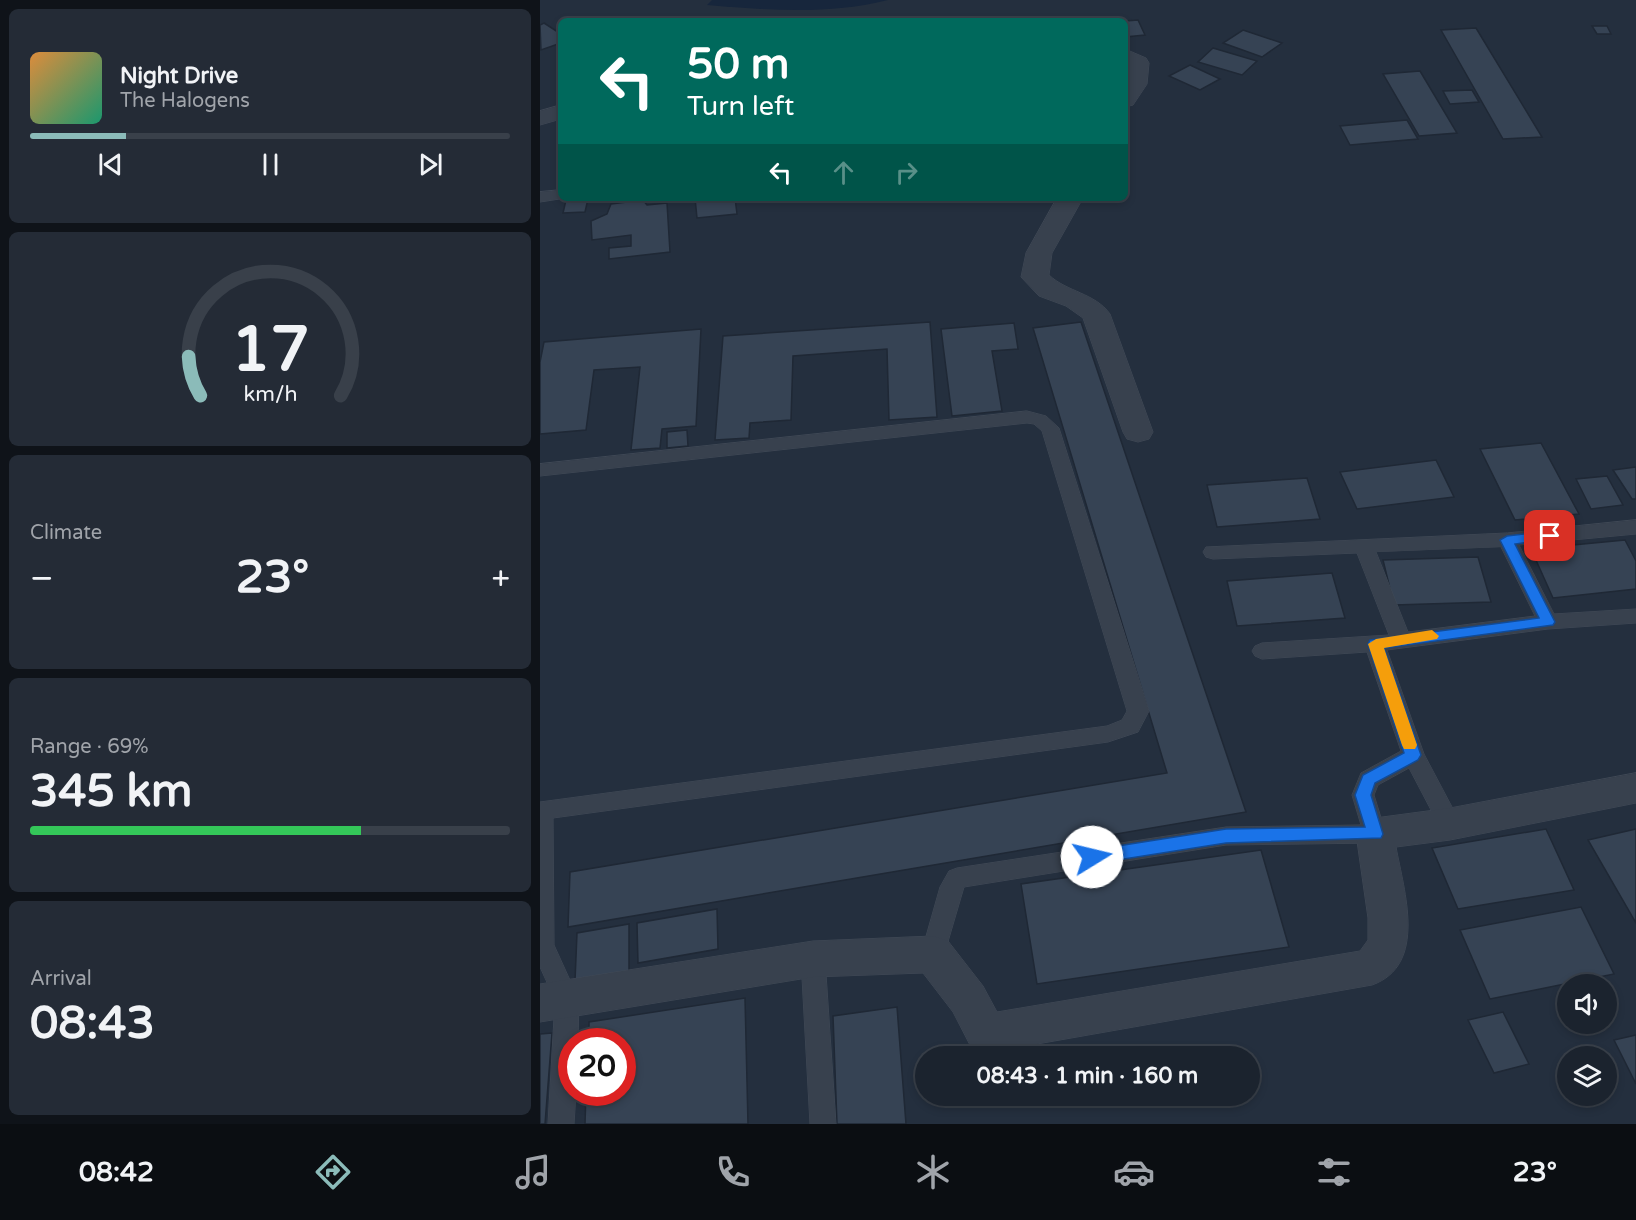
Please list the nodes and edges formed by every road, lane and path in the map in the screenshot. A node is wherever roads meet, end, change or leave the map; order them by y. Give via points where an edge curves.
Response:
1 (1128, 58) edge
2 (1128, 95) edge
3 (558, 113) edge
4 (540, 118) edge
5 (558, 195) edge
6 (540, 197) edge
7 (1068, 201) edge
8 (1138, 432) dead end
9 (540, 470) edge
10 (1636, 527) edge
11 (1507, 540) junction
12 (1365, 548) junction
13 (1213, 552) dead end
14 (1636, 616) edge
15 (1548, 622) junction
16 (1401, 639) junction
17 (1376, 644) junction
18 (1262, 651) dead end
19 (1413, 755) junction
20 (1636, 788) edge
21 (541, 811) edge
22 (1450, 824) junction
23 (1375, 834) junction
24 (933, 954) junction
25 (813, 959) junction
26 (554, 1002) edge
27 (561, 1124) edge
28 (823, 1124) edge

1 - 2 street via 1138,63
3 - 4 street
5 - 6 lane
7 - 8 street via 1039,253 1035,277 1049,290 1076,300 1096,315
9 - 21 lane via 1027,417 1040,420 1050,428 1137,711 1130,726 1108,734
10 - 11 lane
11 - 12 lane
11 - 15 lane
12 - 13 lane
12 - 16 lane
14 - 15 lane
15 - 16 lane
16 - 17 lane
17 - 18 lane
17 - 19 lane
19 - 22 lane
19 - 23 lane via 1369,779 1363,795
20 - 22 street
21 - 26 lane via 542,945
22 - 23 street
23 - 24 lane via 1226,836 957,878
23 - 24 street via 1388,918 1388,944 1372,967 986,1033 968,999
24 - 25 street
25 - 26 street
25 - 28 lane
26 - 27 lane

